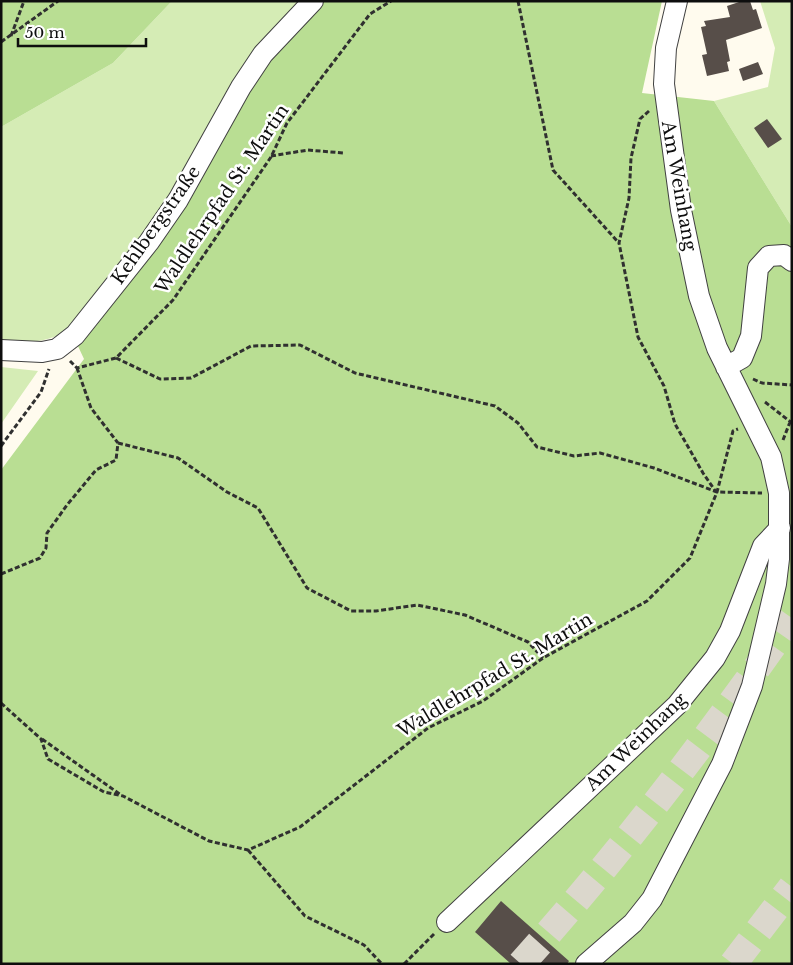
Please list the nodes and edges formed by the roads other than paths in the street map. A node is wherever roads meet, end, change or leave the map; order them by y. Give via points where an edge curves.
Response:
1 (313, 1) edge
2 (677, 1) edge
3 (792, 261) edge
4 (1, 350) edge
5 (726, 367) junction
6 (780, 528) junction
7 (447, 922) road end
8 (586, 964) edge

1 - 4 street, Kehlbergstraße via 263,54 178,200 75,335 57,349 42,352
2 - 5 street, Am Weinhang via 666,48 665,105 681,210 699,296
3 - 5 street via 784,255 769,256 758,268 751,336 742,358
5 - 6 street, Am Weinhang via 771,458 779,493
6 - 7 street, Am Weinhang via 763,546 730,631 715,658 677,705
6 - 8 street, Am Weinhang via 776,584 752,686 722,764 652,899 634,923

